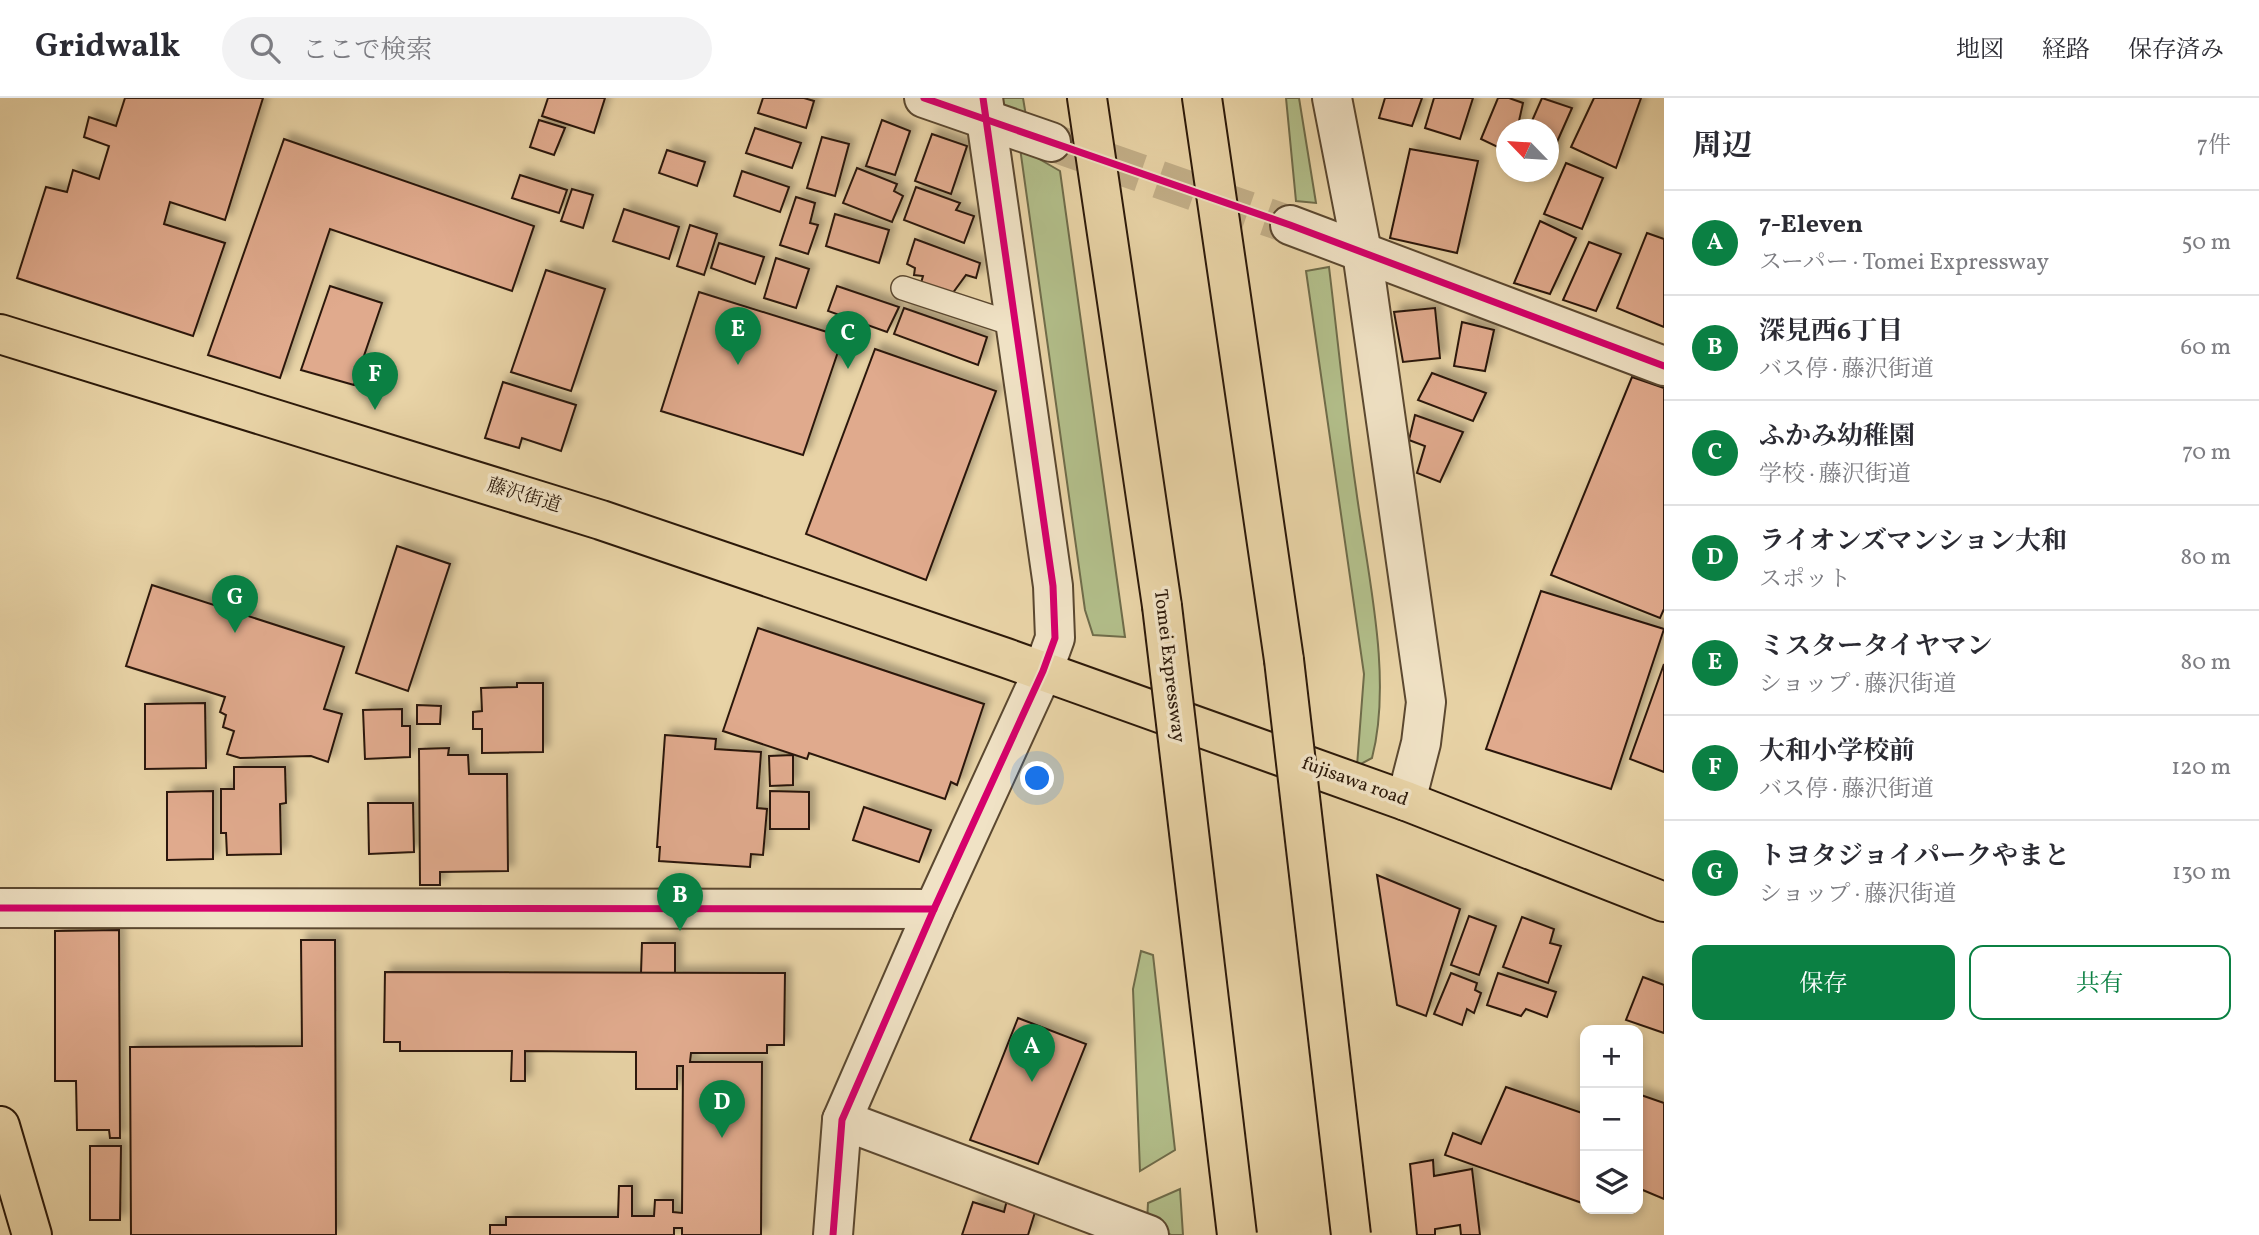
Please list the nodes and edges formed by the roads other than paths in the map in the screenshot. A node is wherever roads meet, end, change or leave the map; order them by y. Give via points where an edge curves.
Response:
1 (924, 98) edge
2 (1087, 98) edge
3 (1202, 98) edge
4 (1332, 98) edge
5 (984, 109) edge
6 (1051, 142) tunnel mouth
7 (1290, 225) tunnel mouth
8 (1362, 252) junction
9 (903, 288) dead end
10 (1016, 325) junction
11 (0, 334) edge
12 (0, 354) edge
13 (1664, 366) edge
14 (211, 399) junction
15 (1043, 671) junction
16 (1406, 801) junction
17 (1664, 902) edge
18 (0, 908) edge
19 (934, 909) junction
20 (842, 1120) junction
21 (0, 1126) edge
22 (32, 1235) edge
23 (833, 1235) edge
24 (1149, 1235) edge
25 (1237, 1235) edge
26 (1351, 1235) edge

1 - 5 street
2 - 25 highway, Tomei Expressway, bridge via 1162,606
3 - 26 highway, bridge via 1284,660
4 - 8 street
5 - 6 street
5 - 10 street
7 - 8 street
8 - 13 street
8 - 16 street via 1426,702 1422,743
9 - 10 lane
10 - 15 street via 1053,586 1055,638
11 - 14 highway, 藤沢街道
12 - 14 highway
14 - 15 highway, 藤沢街道 via 601,520
15 - 16 highway, fujisawa road
15 - 19 street
16 - 17 highway, fujisawa road
18 - 19 street
19 - 20 street
20 - 23 street
20 - 24 street
21 - 22 highway

